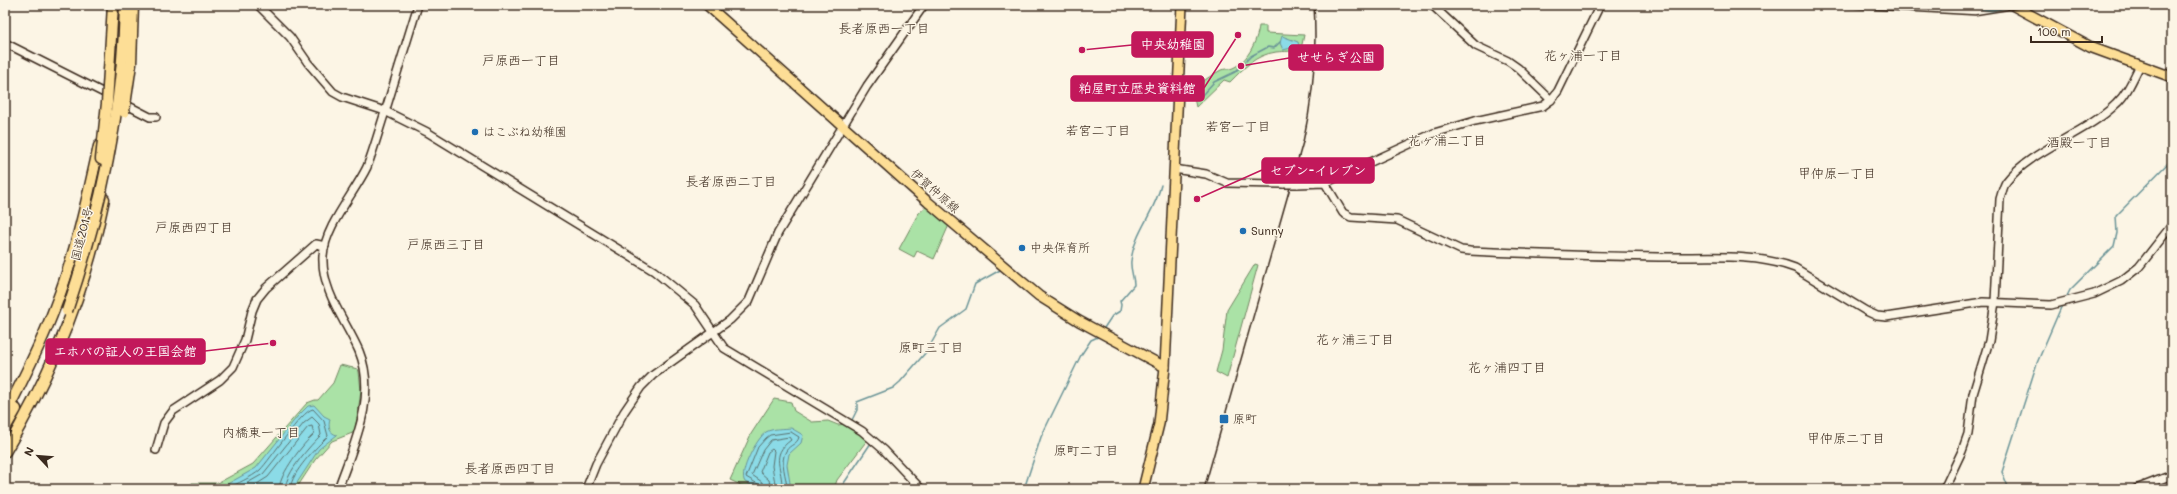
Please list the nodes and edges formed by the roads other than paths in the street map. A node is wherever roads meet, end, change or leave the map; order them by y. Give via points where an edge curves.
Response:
1 (110, 5) edge
2 (113, 5) edge
3 (120, 5) edge
4 (125, 5) edge
5 (129, 5) edge
6 (133, 5) edge
7 (418, 5) edge
8 (707, 5) edge
9 (924, 5) edge
10 (1182, 5) edge
11 (1432, 5) edge
12 (1600, 5) edge
13 (2012, 5) edge
14 (259, 6) dead end
15 (5, 43) edge
16 (2140, 65) junction
17 (2172, 77) edge
18 (105, 93) junction
19 (1551, 100) junction
20 (121, 101) junction
21 (385, 111) junction
22 (156, 118) dead end
23 (844, 126) junction
24 (103, 160) junction
25 (1174, 169) junction
26 (1325, 182) junction
27 (104, 186) junction
28 (2172, 226) edge
29 (325, 246) junction
30 (1995, 302) junction
31 (712, 332) junction
32 (1165, 368) junction
33 (5, 415) edge
34 (5, 428) edge
35 (5, 441) edge
36 (156, 450) dead end
37 (5, 452) edge
38 (2172, 475) edge
39 (338, 489) edge
40 (586, 489) edge
41 (921, 489) edge
42 (1143, 489) edge
43 (1944, 489) edge
44 (2136, 489) edge

1 - 18 highway, 国道201号
2 - 24 highway, bridge via 108,103 101,159
3 - 24 highway, bridge via 115,72
4 - 27 highway, bridge via 118,111
5 - 20 highway, 国道201号
6 - 27 highway, bridge via 128,90 116,149
7 - 21 street
8 - 23 main road, 伊賀仲原線
9 - 23 street via 867,86
10 - 25 main road
11 - 19 street via 1476,46 1508,61
12 - 19 street via 1558,92
13 - 16 main road via 2090,47
14 - 21 street via 290,37 333,92
15 - 18 street
16 - 17 main road
16 - 30 street via 2124,95 2107,113 2034,158 2004,185 2000,199
18 - 20 street
18 - 33 highway, 国道201号 via 99,146 70,266 47,326
19 - 26 street via 1543,106 1434,133
20 - 22 street via 150,118
20 - 37 highway, 国道201号 via 96,240 84,280 47,376
21 - 29 street via 367,166
21 - 31 street via 450,145 654,271 695,305
23 - 31 street via 778,233 749,301 730,320
23 - 32 main road, 伊賀仲原線 via 1039,296
24 - 34 highway via 85,236 61,309 34,372
25 - 26 street, bridge via 1206,174 1227,183
25 - 32 main road
26 - 30 street via 1343,213 1351,218 1397,220 1461,250 1731,258 1775,262 1795,268 1866,311 1886,318 1964,304
27 - 35 highway, bridge via 67,311 40,374
28 - 30 street via 2139,268 2105,290 2051,305
29 - 36 street via 316,244 266,288 257,299 233,367 220,380 173,410 164,423
29 - 39 street via 324,279 359,352 366,398 361,422
30 - 43 street via 1989,341 1973,394 1968,434
31 - 40 street via 653,375 641,388 624,412 596,464
31 - 41 street via 724,348 871,438
32 - 42 main road via 1159,424
38 - 44 street

